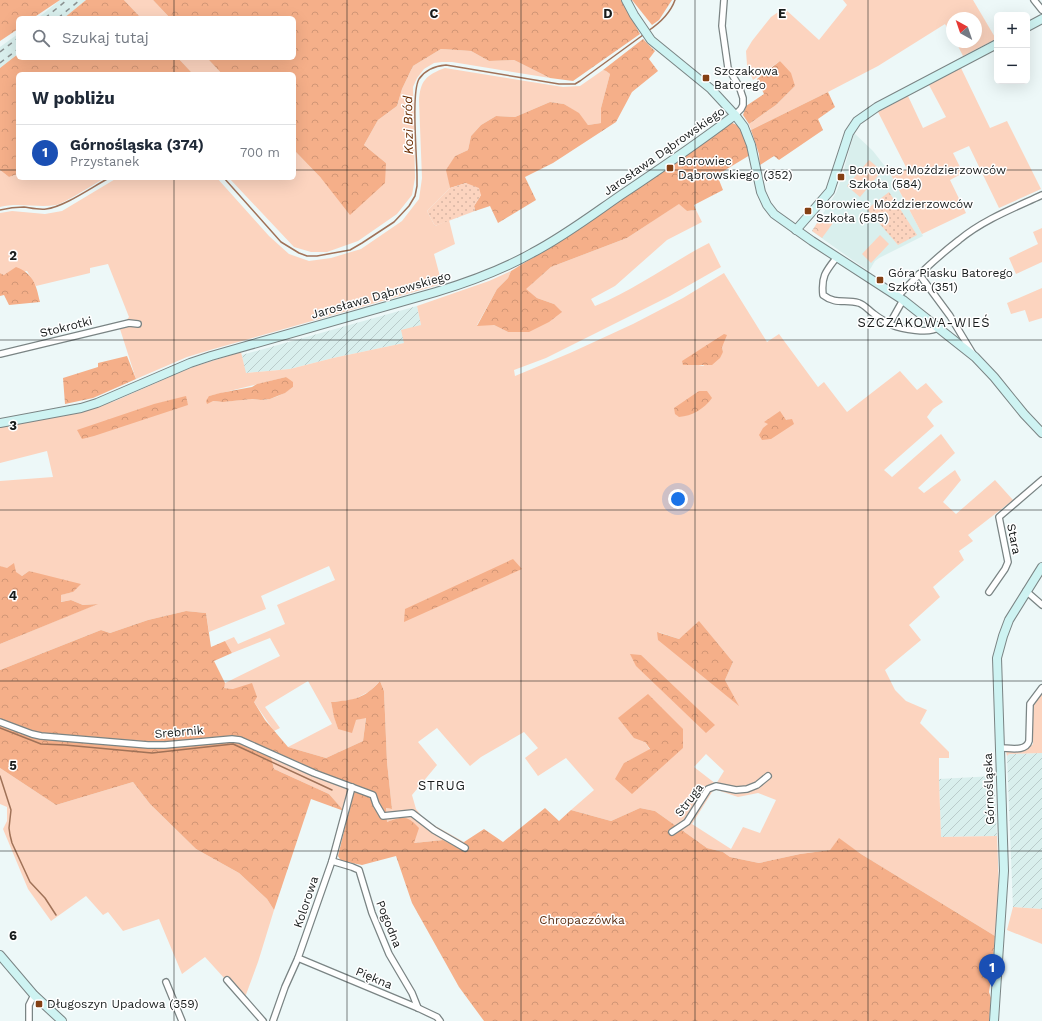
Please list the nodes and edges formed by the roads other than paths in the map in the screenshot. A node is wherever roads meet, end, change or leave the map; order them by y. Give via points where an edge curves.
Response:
1 (626, 0) edge
2 (724, 0) edge
3 (1034, 0) edge
4 (1042, 10) edge
5 (1042, 19) edge
6 (1030, 25) edge
7 (994, 46) edge
8 (735, 115) junction
9 (1042, 194) edge
10 (796, 230) junction
11 (837, 257) junction
12 (919, 274) junction
13 (901, 298) junction
14 (890, 323) junction
15 (138, 324) dead end
16 (937, 328) junction
17 (0, 354) edge
18 (975, 357) junction
19 (0, 423) edge
20 (1042, 433) edge
21 (1042, 480) edge
22 (1042, 566) edge
23 (1026, 591) junction
24 (989, 592) dead end
25 (1042, 606) edge
26 (1042, 688) edge
27 (0, 722) edge
28 (1000, 748) junction
29 (768, 776) dead end
30 (352, 787) junction
31 (672, 832) dead end
32 (465, 848) dead end
33 (332, 861) junction
34 (0, 955) edge
35 (298, 958) junction
36 (227, 980) dead end
37 (166, 982) dead end
38 (34, 995) junction
39 (418, 1008) junction
40 (29, 1021) edge
41 (62, 1021) edge
42 (182, 1021) edge
43 (263, 1021) edge
44 (273, 1021) edge
45 (440, 1021) edge
46 (994, 1021) edge

1 - 8 street via 652,40 711,89
2 - 8 street via 722,26 728,68 743,98 743,105
3 - 4 street
5 - 6 street
7 - 10 street via 877,107 857,121 849,133 830,191
8 - 10 street via 750,139 764,202 779,218
8 - 19 street, Jarosława Dąbrowskiego via 556,239 501,268 436,292 197,361 116,396 81,408
9 - 12 street via 959,239
10 - 11 street
11 - 13 street
11 - 14 street via 825,273 823,295 837,302 848,301 863,305
12 - 13 street
12 - 18 street via 950,316
13 - 14 street
13 - 16 street
14 - 16 street via 894,326 920,330 934,331
15 - 17 street, Stokrotki via 129,323
16 - 18 street
18 - 20 street
21 - 24 street, Stara via 999,517 1008,562
22 - 23 street, Górnośląska
23 - 25 street
23 - 28 street, Górnośląska via 1002,636 997,658
26 - 28 street via 1030,704 1028,745 1024,748
27 - 30 street, Srebrnik via 41,736 134,745 165,745 232,738
28 - 46 street, Górnośląska via 1004,871
29 - 31 street, Struga via 746,790 716,786 708,789 687,822
30 - 32 street, Srebrnik via 373,795 383,816 412,813 434,830
30 - 33 street, Kolorowa
33 - 35 street, Kolorowa
33 - 39 street, Pogodna via 359,870 386,947
34 - 38 street
35 - 39 street, Piękna
35 - 44 street, Kolorowa
36 - 43 street
37 - 42 street
38 - 40 street via 28,1005
38 - 41 street
39 - 45 street, Piękna

